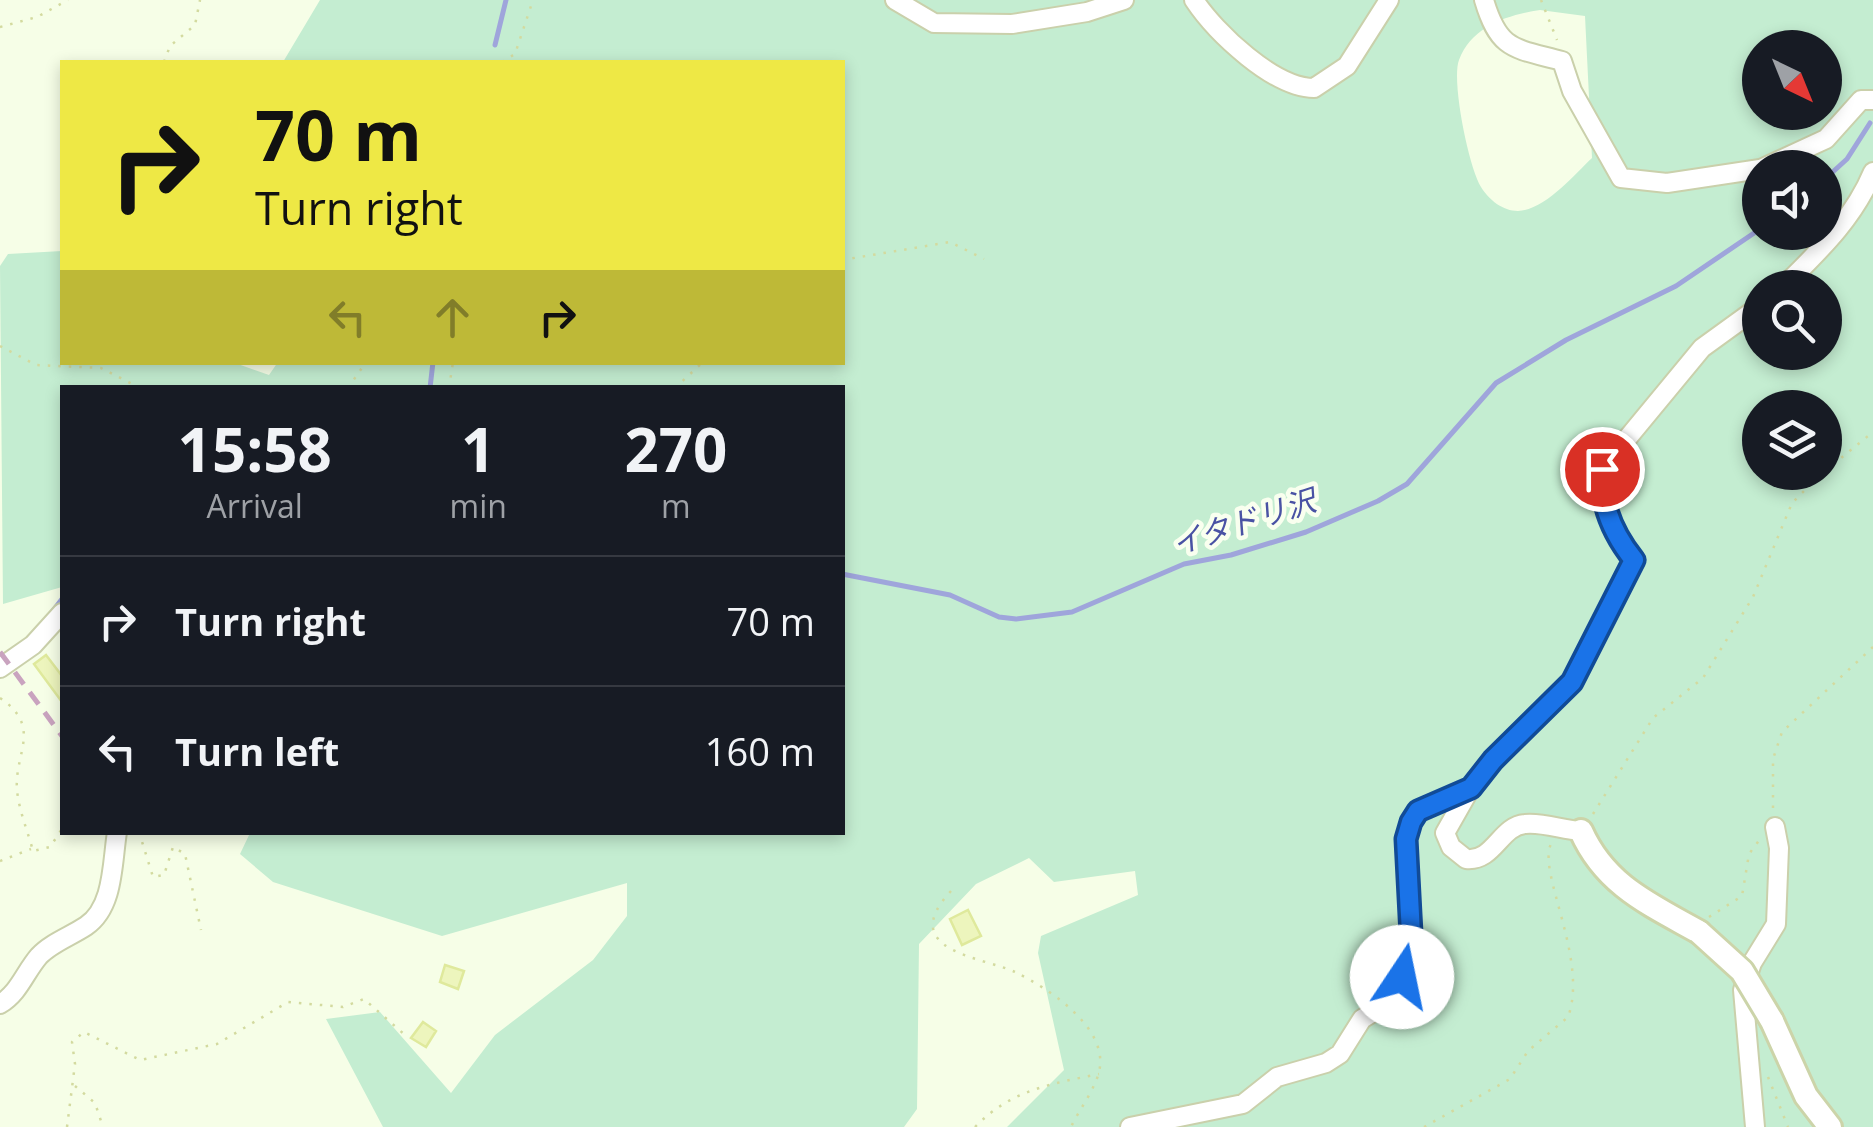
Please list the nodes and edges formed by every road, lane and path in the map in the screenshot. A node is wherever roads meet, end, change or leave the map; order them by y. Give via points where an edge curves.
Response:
1 (68, 0) edge
2 (200, 0) edge
3 (534, 0) edge
4 (894, 0) edge
5 (1124, 0) edge
6 (1194, 0) edge
7 (1389, 0) edge
8 (1484, 0) edge
9 (1541, 0) edge
10 (0, 27) edge
11 (165, 60) edge
12 (505, 60) edge
13 (1562, 62) junction
14 (1873, 100) edge
15 (1802, 150) edge
16 (1742, 171) edge
17 (1873, 172) edge
18 (984, 259) dead end
19 (845, 260) edge
20 (1800, 270) edge
21 (1742, 319) edge
22 (0, 346) edge
23 (700, 365) edge
24 (134, 385) edge
25 (678, 385) edge
26 (1873, 432) edge
27 (1842, 457) edge
28 (1805, 490) edge
29 (60, 615) edge
30 (1873, 647) edge
31 (0, 668) edge
32 (0, 698) edge
33 (1471, 788) junction
34 (1775, 827) junction
35 (1570, 830) junction
36 (60, 831) edge
37 (117, 835) edge
38 (140, 835) edge
39 (32, 849) junction
40 (0, 860) edge
41 (951, 891) dead end
42 (1694, 929) junction
43 (201, 930) dead end
44 (0, 1004) edge
45 (405, 1035) dead end
46 (1099, 1074) junction
47 (1767, 1074) dead end
48 (74, 1084) junction
49 (67, 1127) edge
50 (103, 1127) edge
51 (976, 1127) edge
52 (1071, 1127) edge
53 (1130, 1127) edge
54 (1424, 1127) edge
55 (1755, 1127) edge
56 (1788, 1127) edge
57 (1830, 1127) edge

1 - 10 path
2 - 11 path via 195,25 170,46
3 - 12 path via 515,54
4 - 5 street via 934,23 1012,24
6 - 7 street via 1220,34 1283,82 1314,88 1347,66
8 - 13 street via 1506,46
9 - 13 path
13 - 16 street via 1620,178 1667,183
14 - 15 street via 1861,100 1826,139
17 - 20 street via 1858,207
18 - 19 path via 950,242
21 - 33 street via 1702,348 1602,469 1604,504 1634,560 1572,682
22 - 24 path via 36,365 101,368
23 - 25 path
26 - 27 path
28 - 35 path via 1792,503 1753,597 1702,678 1653,718
29 - 31 street
30 - 34 path via 1782,732 1772,759
32 - 39 path via 18,716 26,740 17,793
33 - 35 street via 1445,833 1458,856 1476,860 1526,824
33 - 53 street via 1418,811 1411,822 1411,934 1402,977 1394,999 1362,1019 1340,1054 1276,1077 1242,1104
34 - 42 path via 1754,844 1742,896
34 - 55 street via 1776,924 1742,990
35 - 42 street via 1620,887
35 - 54 path via 1546,857 1568,929 1568,1016 1528,1052 1510,1079
36 - 39 path via 45,850
37 - 44 street via 98,914 44,951
38 - 43 path via 154,877 164,875 173,848 185,854
39 - 40 path
41 - 46 path via 936,906 934,923 949,949 1015,972 1054,996 1096,1041
42 - 57 street, bridge via 1742,970 1806,1096
45 - 48 path via 364,999 343,1007 288,1002 217,1044 140,1060 95,1035 76,1035
46 - 51 path via 1029,1088 997,1105
46 - 52 path
47 - 56 path
48 - 49 path
48 - 50 path via 95,1104

